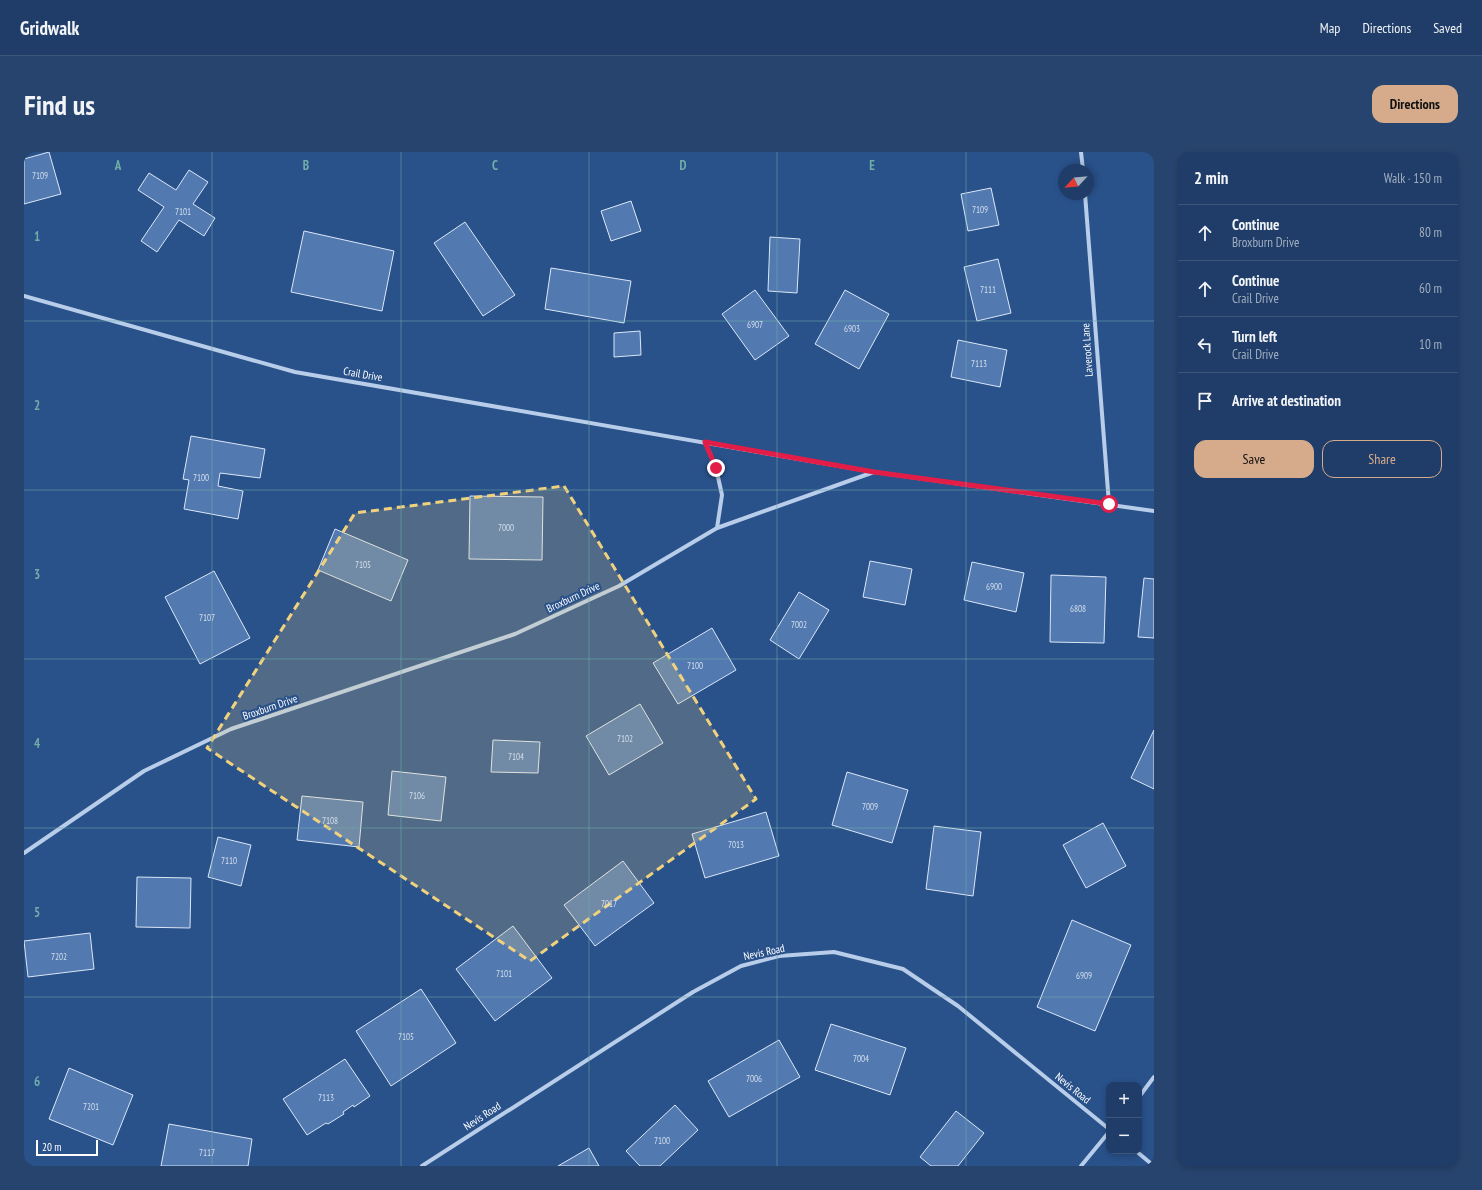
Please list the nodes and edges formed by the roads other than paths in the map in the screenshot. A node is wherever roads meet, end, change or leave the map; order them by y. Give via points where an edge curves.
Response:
1 (1081, 152) edge
2 (1082, 164) edge
3 (1084, 200) edge
4 (24, 296) edge
5 (705, 442) junction
6 (874, 472) junction
7 (1109, 504) junction
8 (1154, 511) edge
9 (717, 528) junction
10 (24, 853) edge
11 (1154, 1076) edge
12 (1142, 1093) edge
13 (1106, 1128) edge
14 (1106, 1134) edge
15 (1140, 1154) edge
16 (422, 1166) edge
17 (1081, 1166) edge
18 (1154, 1166) edge

1 - 2 street
3 - 7 street, Laverock Lane
4 - 5 street, Crail Drive via 295,372
5 - 6 street, Crail Drive
5 - 9 street via 716,468 722,495
6 - 7 street, Broxburn Drive
6 - 9 street, Broxburn Drive
7 - 8 street, Broxburn Drive
9 - 10 street, Broxburn Drive via 619,586 515,634 232,729 144,772
11 - 12 street
13 - 16 street, Nevis Road via 958,1006 903,969 834,952 779,956 741,966 693,992
14 - 17 street
15 - 18 street

